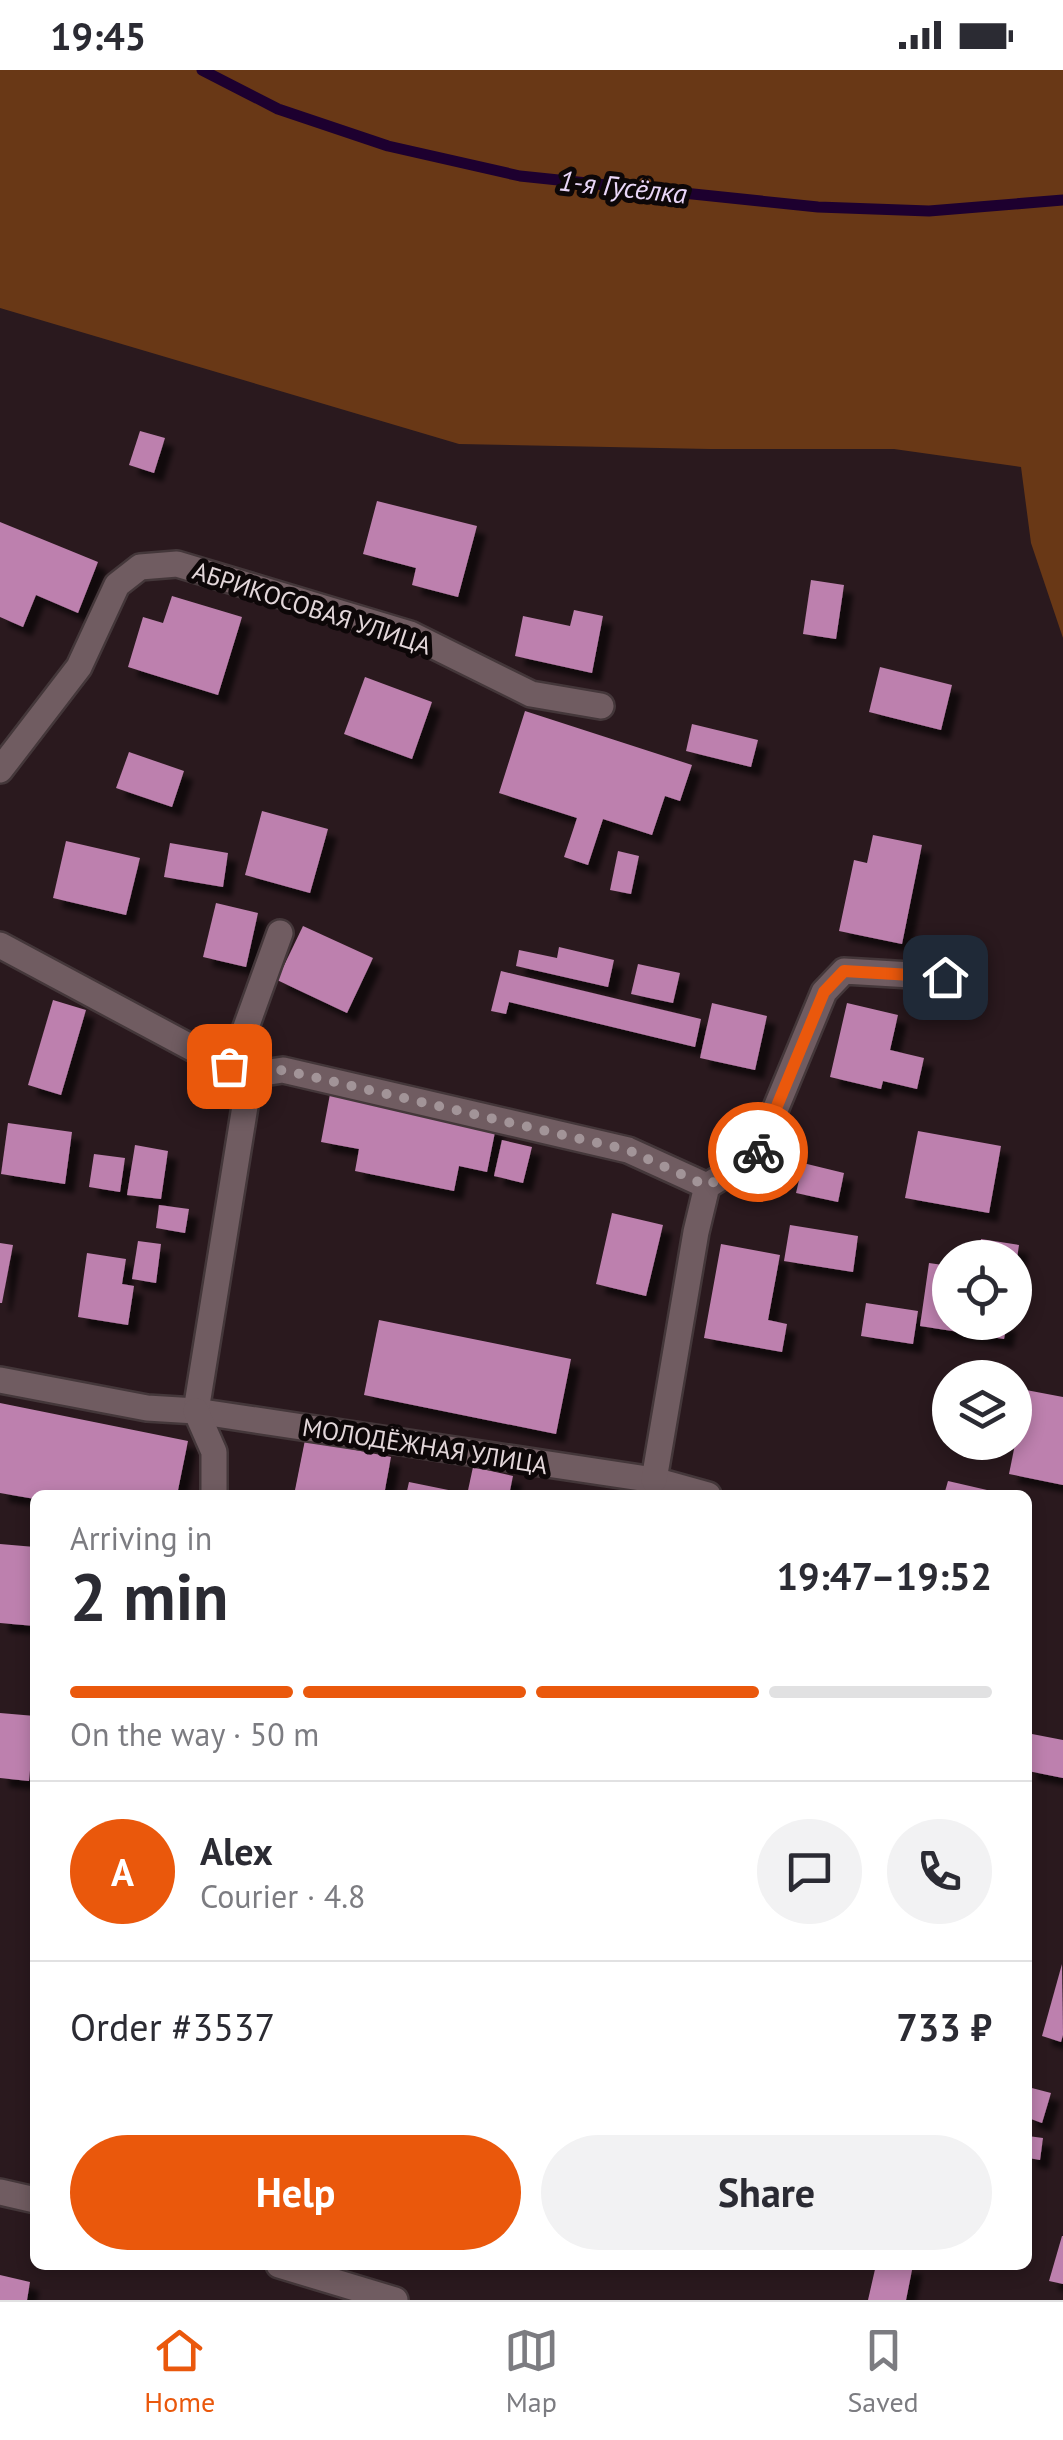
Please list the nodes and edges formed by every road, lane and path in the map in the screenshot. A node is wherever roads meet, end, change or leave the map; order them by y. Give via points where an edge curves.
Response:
1 (602, 706) dead end
2 (0, 770) edge
3 (280, 933) dead end
4 (0, 945) edge
5 (945, 977) dead end
6 (250, 1074) junction
7 (707, 1186) junction
8 (0, 1380) edge
9 (196, 1411) junction
10 (654, 1480) junction
11 (214, 1490) edge
12 (690, 1490) edge
13 (0, 2192) edge
14 (30, 2199) edge
15 (295, 2270) edge
16 (395, 2300) edge

1 - 2 street, АБРИКОСОВАЯ УЛИЦА via 530,694 410,634 195,569 140,567 116,584 79,667
3 - 6 street via 242,1041
4 - 6 street
5 - 7 street via 844,971 824,992 756,1156
6 - 7 street via 283,1070 628,1150
6 - 9 street
7 - 10 street
8 - 9 street, МОЛОДЁЖНАЯ УЛИЦА
9 - 10 street, МОЛОДЁЖНАЯ УЛИЦА
9 - 11 street via 214,1452
10 - 12 street, МОЛОДЁЖНАЯ УЛИЦА
13 - 14 street
15 - 16 street

